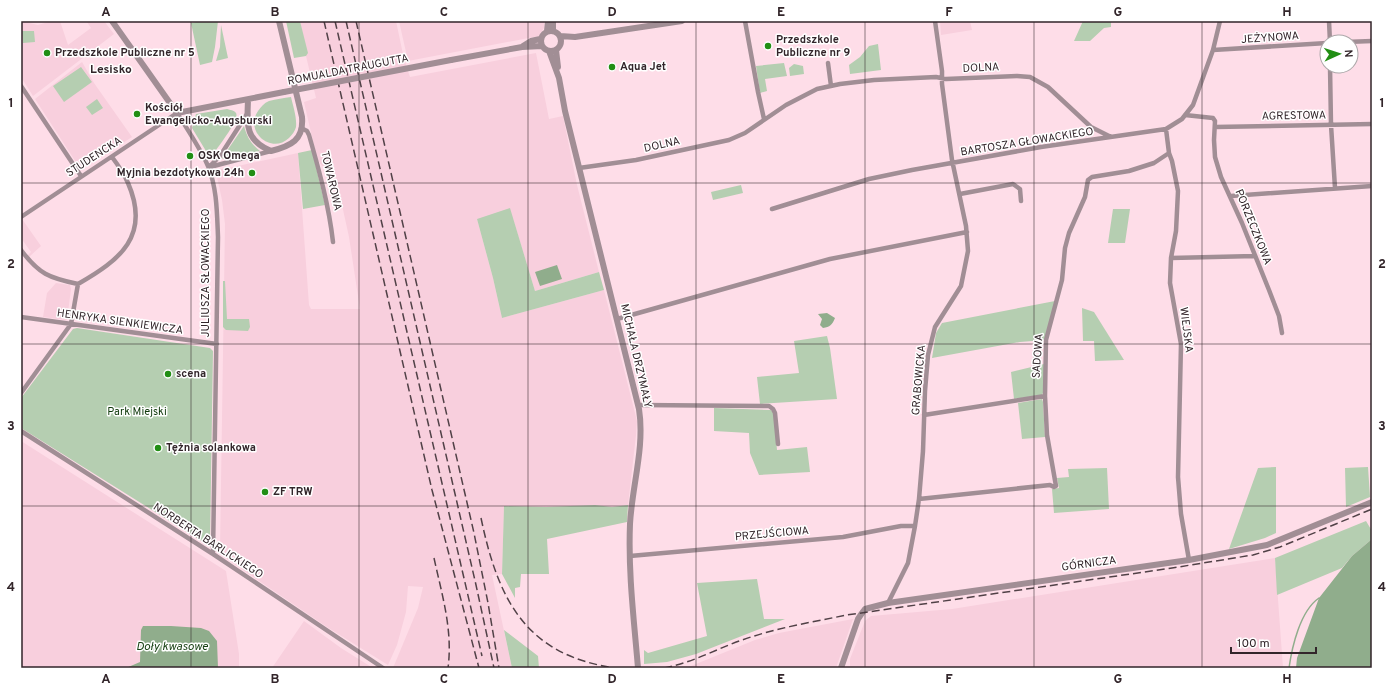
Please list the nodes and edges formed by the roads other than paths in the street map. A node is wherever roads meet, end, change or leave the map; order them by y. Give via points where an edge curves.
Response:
1 (112, 21) edge
2 (279, 21) edge
3 (548, 21) edge
4 (553, 21) edge
5 (682, 21) edge
6 (745, 21) edge
7 (935, 21) edge
8 (1220, 21) edge
9 (1329, 21) edge
10 (550, 31) junction
11 (1328, 34) edge
12 (560, 36) junction
13 (575, 37) junction
14 (1372, 41) edge
15 (1359, 42) edge
16 (541, 43) junction
17 (561, 43) junction
18 (1319, 43) edge
19 (553, 50) junction
20 (1213, 50) junction
21 (828, 63) dead end
22 (1330, 74) edge
23 (941, 78) junction
24 (21, 86) edge
25 (831, 86) junction
26 (248, 100) junction
27 (177, 113) junction
28 (247, 114) junction
29 (1185, 115) junction
30 (764, 119) junction
31 (1372, 124) edge
32 (1331, 125) junction
33 (1215, 127) junction
34 (301, 128) junction
35 (1166, 129) junction
36 (1111, 137) junction
37 (271, 151) junction
38 (1168, 153) junction
39 (112, 157) junction
40 (954, 163) junction
41 (208, 167) junction
42 (579, 168) junction
43 (81, 176) junction
44 (1372, 186) edge
45 (1335, 188) junction
46 (960, 194) junction
47 (1231, 196) junction
48 (1021, 201) dead end
49 (772, 209) dead end
50 (21, 217) edge
51 (966, 232) junction
52 (333, 242) dead end
53 (21, 250) edge
54 (1255, 256) junction
55 (1171, 258) junction
56 (78, 284) junction
57 (21, 318) edge
58 (617, 319) junction
59 (71, 324) junction
60 (1282, 333) dead end
61 (217, 344) junction
62 (21, 393) edge
63 (1045, 396) junction
64 (639, 405) junction
65 (924, 415) junction
66 (21, 431) edge
67 (778, 444) dead end
68 (919, 499) junction
69 (1372, 502) edge
70 (915, 526) junction
71 (213, 554) junction
72 (630, 556) junction
73 (1189, 560) junction
74 (888, 603) junction
75 (383, 668) edge
76 (638, 668) edge
77 (841, 668) edge

1 - 27 street, JULIUSZA SŁOWACKIEGO
2 - 34 street via 302,117
3 - 10 street
4 - 10 street
5 - 13 street
6 - 30 street
7 - 23 street, GRABOWICKA
8 - 20 street, BARTOSZA GŁOWACKIEGO
9 - 11 street
10 - 12 street
10 - 16 street via 543,34
12 - 13 street
12 - 17 street
13 - 17 street
14 - 15 street
16 - 19 street
16 - 26 street, ROMUALDA TRAUGUTTA, bridge
17 - 19 street
18 - 20 street, JEŻYNOWA
19 - 42 street, MICHAŁA DRZYMAŁY
20 - 29 street, BARTOSZA GŁOWACKIEGO via 1193,105
21 - 25 street
22 - 32 street
23 - 25 street, DOLNA via 874,80
23 - 36 street, DOLNA via 1030,77 1048,87 1091,127
23 - 40 street, GRABOWICKA
24 - 43 street
25 - 30 street, DOLNA via 808,93
26 - 27 street, ROMUALDA TRAUGUTTA
26 - 28 street
27 - 39 street, STUDENCKA
27 - 41 street, JULIUSZA SŁOWACKIEGO
28 - 37 street via 250,135
28 - 41 street via 220,156
29 - 33 street via 1213,118 1216,120
29 - 35 street, BARTOSZA GŁOWACKIEGO
30 - 42 street, DOLNA via 729,140 636,160
31 - 32 street, AGRESTOWA
32 - 33 street, AGRESTOWA
32 - 45 street
33 - 47 street, PORZECZKOWA via 1215,157
34 - 37 street via 299,136 290,144
34 - 52 street, TOWAROWA via 309,135 321,175
35 - 36 street, BARTOSZA GŁOWACKIEGO
35 - 38 street, WIEJSKA
36 - 40 street, BARTOSZA GŁOWACKIEGO
37 - 41 street
38 - 55 street, WIEJSKA via 1172,160 1178,191 1176,231
38 - 63 street, SADOWA via 1154,163 1129,171 1097,175 1088,180 1085,197 1065,248 1062,280 1046,340
39 - 43 street, STUDENCKA
39 - 56 street via 131,191 136,214 134,231 128,245 116,258
40 - 46 street, GRABOWICKA
40 - 49 street, BARTOSZA GŁOWACKIEGO via 869,179
41 - 61 street, JULIUSZA SŁOWACKIEGO via 217,209
42 - 58 street, MICHAŁA DRZYMAŁY
43 - 50 street, STUDENCKA
44 - 45 street
45 - 47 street
46 - 48 street via 1014,184 1020,189
46 - 51 street, GRABOWICKA
47 - 54 street, PORZECZKOWA
51 - 58 street via 830,259
51 - 65 street, GRABOWICKA via 968,251 961,286 935,327 928,355
53 - 56 street via 44,274
54 - 55 street
54 - 60 street, PORZECZKOWA via 1279,316
55 - 73 street, WIEJSKA via 1170,283 1181,344 1178,477
56 - 59 street
57 - 59 street, HENRYKA SIENKIEWICZA
58 - 64 street, MICHAŁA DRZYMAŁY
59 - 61 street, HENRYKA SIENKIEWICZA
59 - 62 street
61 - 71 street, JULIUSZA SŁOWACKIEGO
63 - 65 street
63 - 68 street, SADOWA via 1047,435 1055,487 1050,485
64 - 67 street via 769,406 776,413
64 - 72 street, MICHAŁA DRZYMAŁY via 641,434 630,524
65 - 68 street, GRABOWICKA
66 - 71 street, NORBERTA BARLICKIEGO
68 - 70 street, GRABOWICKA
69 - 73 street, GÓRNICZA via 1267,545
70 - 72 street, PRZEJŚCIOWA via 901,526 843,537
70 - 74 street, GRABOWICKA via 908,563
71 - 75 street, NORBERTA BARLICKIEGO
72 - 76 street, MICHAŁA DRZYMAŁY
73 - 74 street, GÓRNICZA
74 - 77 street, GÓRNICZA via 865,609 862,613

